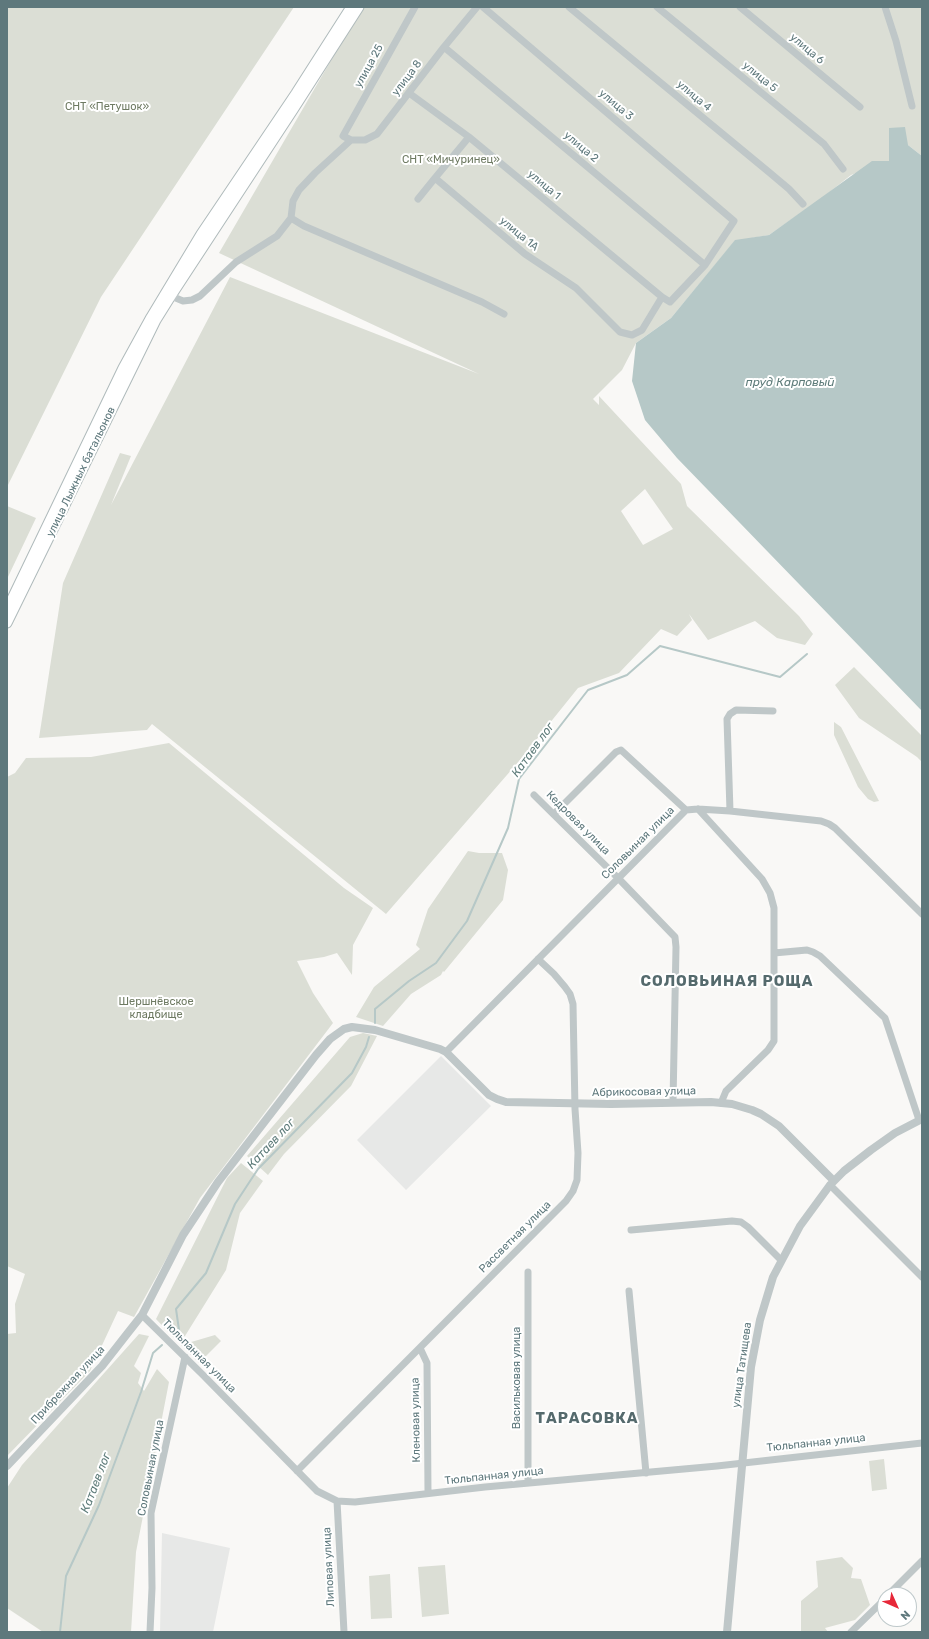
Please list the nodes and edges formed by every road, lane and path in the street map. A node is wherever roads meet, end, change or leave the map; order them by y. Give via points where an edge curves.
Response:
1 (351, 7) edge
2 (358, 7) edge
3 (415, 7) edge
4 (477, 7) edge
5 (483, 7) edge
6 (569, 7) edge
7 (657, 7) edge
8 (740, 7) edge
9 (885, 7) edge
10 (444, 47) junction
11 (409, 93) junction
12 (912, 106) dead end
13 (860, 107) dead end
14 (469, 137) junction
15 (351, 140) junction
16 (844, 169) dead end
17 (435, 178) junction
18 (418, 199) dead end
19 (803, 204) dead end
20 (291, 218) junction
21 (705, 265) junction
22 (171, 296) junction
23 (662, 297) junction
24 (504, 314) dead end
25 (153, 319) junction
26 (7, 609) edge
27 (7, 623) edge
28 (773, 711) dead end
29 (534, 795) dead end
30 (698, 809) junction
31 (686, 810) junction
32 (730, 811) junction
33 (554, 814) junction
34 (619, 879) junction
35 (922, 914) edge
36 (774, 953) junction
37 (538, 959) junction
38 (446, 1052) junction
39 (673, 1102) junction
40 (721, 1103) junction
41 (575, 1104) junction
42 (920, 1119) edge
43 (832, 1183) junction
44 (631, 1230) dead end
45 (781, 1260) junction
46 (528, 1272) dead end
47 (922, 1276) edge
48 (629, 1291) dead end
49 (142, 1315) junction
50 (420, 1348) junction
51 (184, 1357) junction
52 (922, 1443) edge
53 (742, 1462) junction
54 (7, 1466) edge
55 (297, 1472) junction
56 (646, 1473) junction
57 (528, 1484) junction
58 (428, 1493) junction
59 (337, 1501) junction
60 (922, 1561) edge
61 (896, 1587) edge
62 (877, 1607) edge
63 (150, 1632) edge
64 (344, 1632) edge
65 (728, 1632) edge
66 (851, 1632) edge

1 - 25 main road via 202,234
2 - 22 main road
3 - 15 street, улица 25 via 343,136
4 - 10 street, улица 8
5 - 21 street, улица 3 via 734,221
6 - 19 street, улица 4 via 770,173
7 - 16 street, улица 5 via 824,144
8 - 13 street, улица 6
9 - 12 street
10 - 11 street, улица 8
10 - 21 street, улица 2
11 - 14 street, улица 1
11 - 15 street, улица 8 via 377,134 365,140
14 - 17 street
14 - 23 street, улица 1
15 - 20 street via 299,190 293,201
17 - 18 street
17 - 23 street, улица 1А via 525,254 576,288 620,332 632,334 642,330
20 - 22 street via 277,236 236,262 200,296 183,301
20 - 24 street
21 - 23 street via 670,302
22 - 25 main road
25 - 26 main road, улица Лыжных батальонов via 123,368
25 - 27 main road, улица Лыжных батальонов
28 - 32 street via 736,710 729,715 727,724
29 - 33 street, Кедровая улица
30 - 31 street, Соловьиная улица
30 - 32 street, Соловьиная улица
30 - 36 street via 762,879 770,893 774,908
31 - 33 street via 621,750 616,752
31 - 34 street, Соловьиная улица
32 - 35 street, Соловьиная улица via 829,824
33 - 34 street, Кедровая улица
34 - 37 street, Соловьиная улица
34 - 39 street, Кедровая улица via 671,933 676,943
36 - 40 street via 774,1041 726,1091
36 - 42 street via 807,950 820,956 885,1018
37 - 38 street, Соловьиная улица
37 - 41 street, Рассветная улица via 554,974 572,999
38 - 41 street, Абрикосовая улица via 489,1095 497,1099 506,1102
38 - 49 street, Прибрежная улица via 414,1040 363,1029 344,1029 330,1038 209,1195 169,1261
39 - 40 street, Абрикосовая улица
39 - 41 street, Абрикосовая улица
40 - 43 street, Абрикосовая улица via 752,1110 771,1120
41 - 50 street, Рассветная улица via 578,1165 573,1191
42 - 43 street, улица Татищева via 871,1150
43 - 45 street, улица Татищева via 800,1226
43 - 47 street
44 - 45 street via 741,1222
45 - 53 street, улица Татищева via 766,1296 756,1339
46 - 57 street, Васильковая улица
48 - 56 street
49 - 51 street, Тюльпанная улица
49 - 54 street, Прибрежная улица via 102,1366
50 - 55 street, Рассветная улица
50 - 58 street, Кленовая улица via 427,1364
51 - 55 street, Тюльпанная улица
51 - 63 street, Соловьиная улица via 152,1513
52 - 53 street, Тюльпанная улица
53 - 56 street, Тюльпанная улица
53 - 65 street, улица Татищева
55 - 59 street, Тюльпанная улица via 317,1491
56 - 57 street, Тюльпанная улица
57 - 58 street, Тюльпанная улица
58 - 59 street, Тюльпанная улица via 355,1502
59 - 64 street, Липовая улица
60 - 61 street
62 - 66 street

